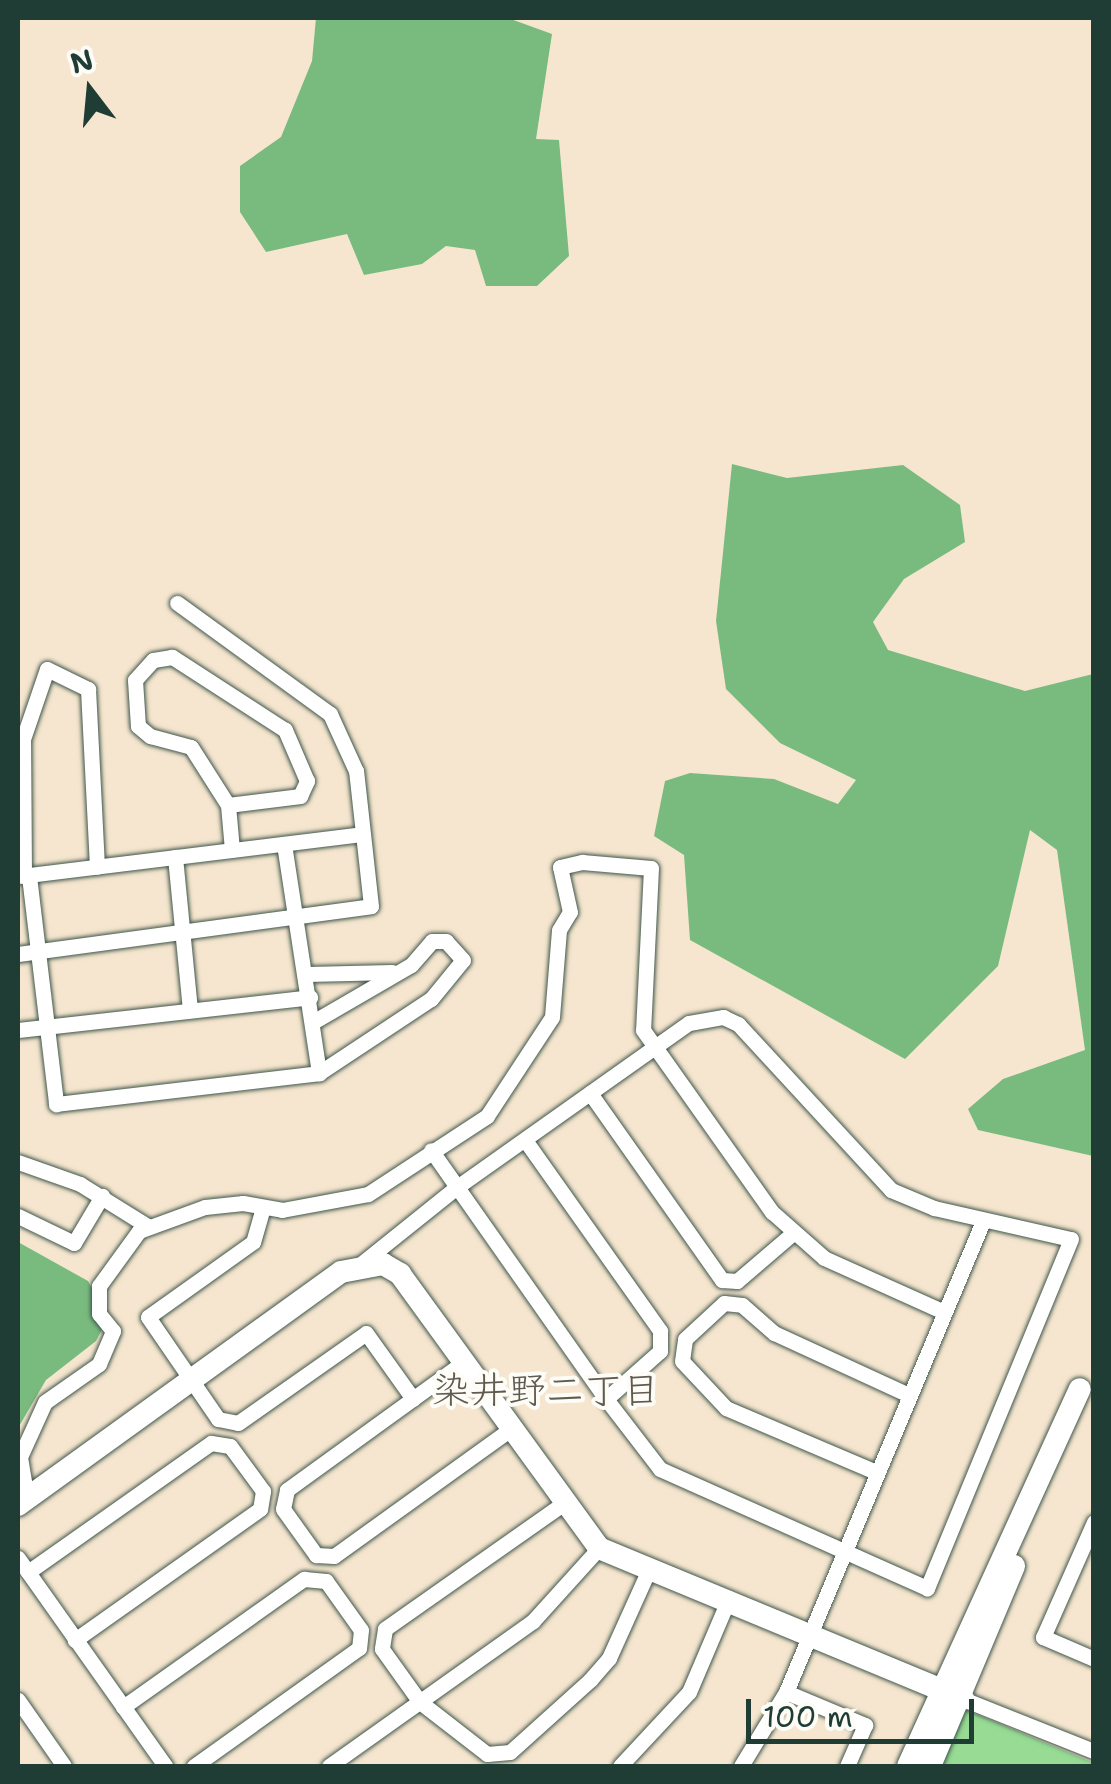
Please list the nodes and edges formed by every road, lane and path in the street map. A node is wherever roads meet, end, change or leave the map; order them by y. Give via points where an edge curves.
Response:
1 (177, 603) dead end
2 (228, 805) junction
3 (362, 834) junction
4 (284, 844) junction
5 (232, 850) junction
6 (174, 857) junction
7 (98, 867) junction
8 (23, 876) edge
9 (300, 917) junction
10 (183, 935) junction
11 (26, 953) edge
12 (392, 972) junction
13 (307, 974) junction
14 (310, 997) junction
15 (190, 1010) junction
16 (313, 1022) junction
17 (43, 1027) junction
18 (18, 1030) edge
19 (654, 1046) junction
20 (319, 1073) junction
21 (590, 1093) junction
22 (525, 1140) junction
23 (432, 1150) junction
24 (18, 1162) edge
25 (458, 1187) junction
26 (102, 1196) junction
27 (262, 1210) junction
28 (18, 1216) edge
29 (983, 1222) junction
30 (149, 1227) junction
31 (792, 1233) junction
32 (362, 1263) junction
33 (944, 1312) junction
34 (465, 1361) junction
35 (192, 1382) junction
36 (1086, 1387) edge
37 (910, 1395) junction
38 (606, 1398) junction
39 (413, 1399) junction
40 (512, 1428) junction
41 (876, 1472) junction
42 (22, 1502) edge
43 (564, 1504) junction
44 (1094, 1522) edge
45 (599, 1548) junction
46 (844, 1553) junction
47 (18, 1558) edge
48 (1076, 1562) junction
49 (650, 1566) junction
50 (1094, 1568) edge
51 (28, 1572) junction
52 (730, 1598) junction
53 (810, 1633) junction
54 (75, 1640) junction
55 (1094, 1659) edge
56 (786, 1692) junction
57 (954, 1694) junction
58 (18, 1700) edge
59 (420, 1702) junction
60 (123, 1706) junction
61 (1094, 1751) edge
62 (64, 1766) edge
63 (165, 1766) edge
64 (194, 1766) edge
65 (329, 1766) edge
66 (620, 1766) edge
67 (741, 1766) edge
68 (846, 1766) edge
69 (908, 1766) edge
70 (930, 1766) edge

1 - 3 street via 330,714 356,771
2 - 2 street via 300,796 307,781 285,730 172,657 153,660 135,680 138,726 191,747
2 - 5 street
3 - 4 street
3 - 9 street via 371,906
4 - 5 street
4 - 9 street
5 - 6 street
6 - 7 street
6 - 10 street
7 - 8 street
7 - 8 street via 88,689 47,668 24,740
8 - 11 street
9 - 10 street
9 - 13 street
10 - 11 street
10 - 15 street
11 - 17 street
12 - 13 street
12 - 16 street
12 - 20 street via 439,940 464,966 431,999
13 - 14 street
14 - 15 street
14 - 16 street
15 - 17 street
16 - 20 street
17 - 18 street
17 - 20 street via 51,1097 64,1106
19 - 21 street
19 - 23 street via 643,1030 651,868 560,866 570,912 559,930 552,1017 487,1116
19 - 29 street via 704,1017 738,1024 891,1190
19 - 31 street
21 - 22 street
21 - 31 street via 722,1280 737,1281
22 - 25 street
22 - 38 street via 660,1331 660,1351
23 - 25 street
23 - 27 street via 368,1194
24 - 26 street
25 - 32 street
25 - 38 street
26 - 28 street via 74,1243
26 - 30 street
27 - 30 street via 243,1202 205,1207
27 - 35 street via 252,1242 148,1317
29 - 33 street
29 - 46 street via 1072,1239 927,1588
30 - 42 street via 118,1254 99,1286 100,1314 112,1332 99,1364 45,1402 20,1457
31 - 33 street via 824,1258
32 - 34 street via 400,1274
32 - 35 street
33 - 37 street
34 - 39 street
34 - 40 street
35 - 39 street via 218,1419 238,1423 366,1332
35 - 42 street
36 - 57 street
37 - 41 street
37 - 41 street via 774,1333 742,1305 724,1303 685,1339 682,1361 726,1408
38 - 46 street via 672,1479
39 - 40 street via 287,1490 284,1509 316,1555 334,1556
40 - 43 street
41 - 46 street
43 - 45 street
43 - 59 street via 385,1629 382,1649
44 - 48 street
45 - 49 street
45 - 59 street via 534,1620
46 - 53 street
47 - 51 street
48 - 50 street
48 - 55 street via 1043,1637
49 - 52 street
49 - 59 street via 609,1658 510,1752 487,1754
51 - 54 street
51 - 54 street via 211,1443 230,1446 263,1492 260,1509
52 - 53 street
52 - 66 street via 688,1692
53 - 56 street
53 - 57 street
54 - 60 street
56 - 67 street
56 - 68 street via 865,1725
57 - 61 street
57 - 69 street
57 - 70 street
58 - 62 street
59 - 65 street
60 - 63 street
60 - 64 street via 304,1579 326,1581 361,1630 358,1648

